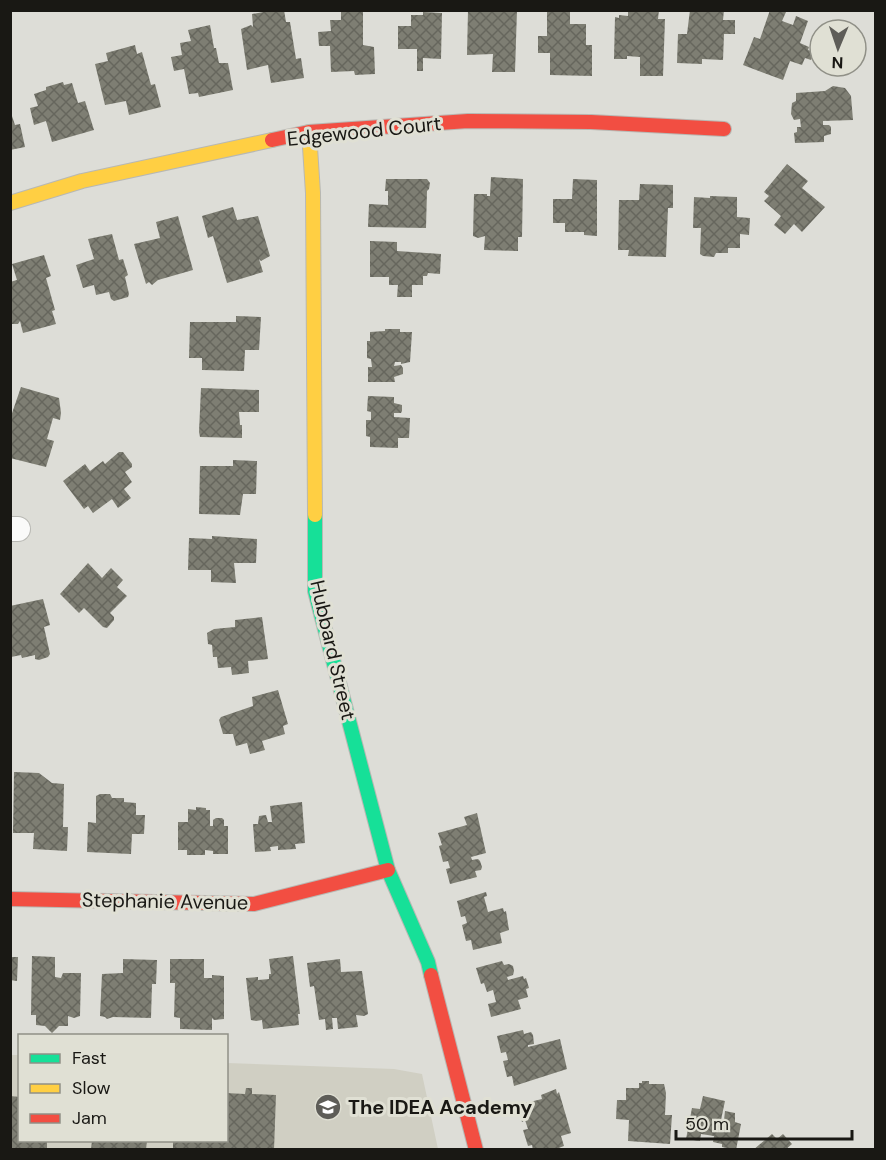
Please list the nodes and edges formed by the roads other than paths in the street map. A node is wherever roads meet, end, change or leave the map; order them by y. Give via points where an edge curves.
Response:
1 (724, 129) dead end
2 (309, 132) junction
3 (10, 203) edge
4 (388, 870) junction
5 (10, 899) edge
6 (476, 1149) edge

1 - 2 street, Edgewood Court via 468,121
2 - 3 street, Edgewood Court via 82,181
2 - 4 street, Hubbard Street via 313,193 315,591
4 - 5 street, Stephanie Avenue via 254,904
4 - 6 street, Hubbard Street via 428,962

